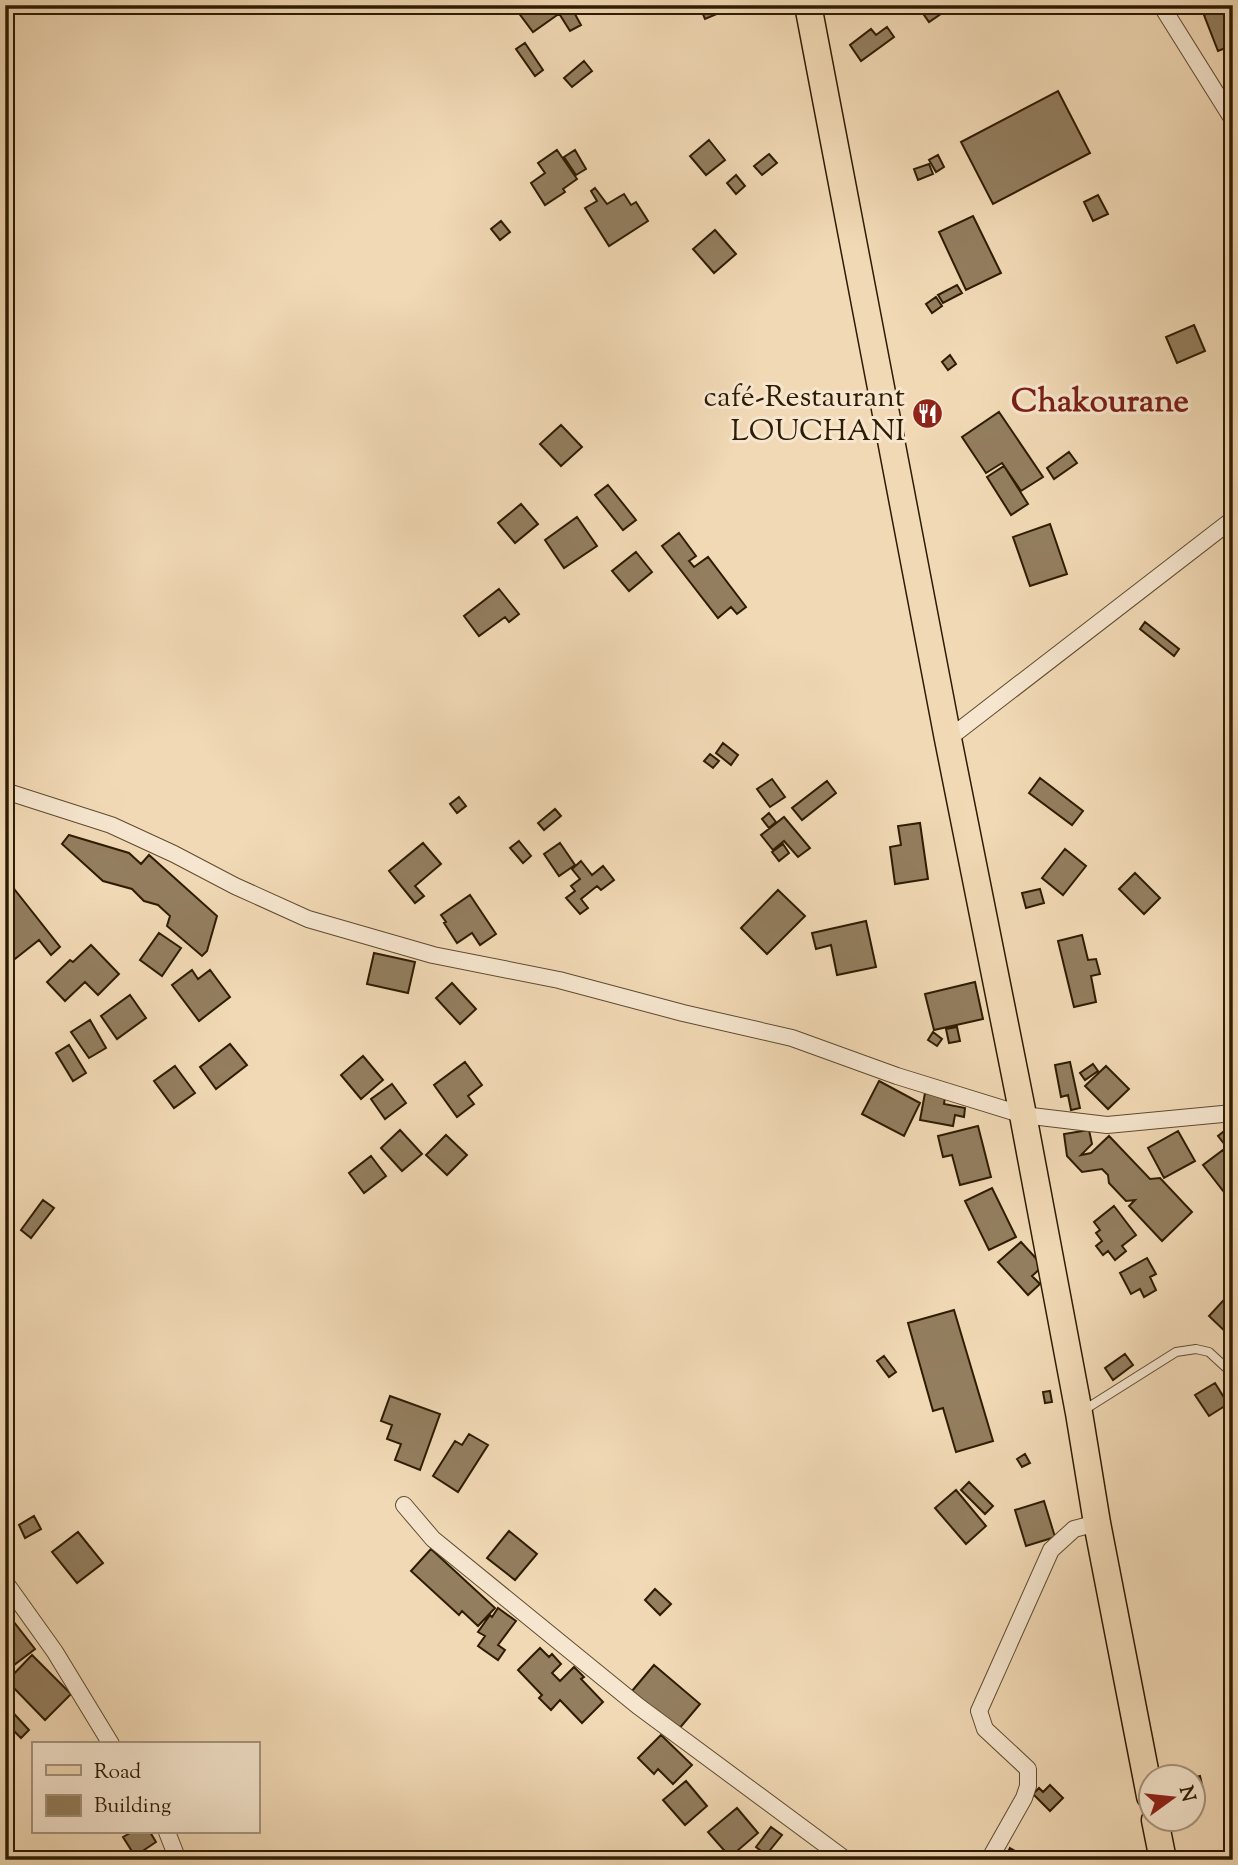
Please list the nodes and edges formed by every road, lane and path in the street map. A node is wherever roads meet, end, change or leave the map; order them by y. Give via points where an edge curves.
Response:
1 (808, 5) edge
2 (1161, 5) edge
3 (1233, 120) edge
4 (1233, 519) edge
5 (948, 739) junction
6 (5, 791) edge
7 (1233, 1113) edge
8 (1023, 1115) junction
9 (1233, 1374) edge
10 (1079, 1413) junction
11 (404, 1505) dead end
12 (1097, 1524) junction
13 (5, 1582) edge
14 (110, 1742) edge
15 (1144, 1764) edge
16 (168, 1834) edge
17 (1158, 1834) edge
18 (177, 1860) edge
19 (846, 1860) edge
20 (989, 1860) edge
21 (1163, 1860) edge

1 - 5 main road
2 - 3 street
4 - 5 street
5 - 8 main road
6 - 8 street via 111,825 308,919 433,954 792,1038
7 - 8 street via 1107,1125
8 - 10 main road
9 - 10 lane via 1209,1352 1176,1352
10 - 12 main road
11 - 19 street via 433,1539 638,1706
12 - 15 main road
12 - 20 street via 1074,1529 1051,1550 978,1711 985,1729 1028,1769 1024,1798
13 - 14 street
16 - 18 street
17 - 21 main road

